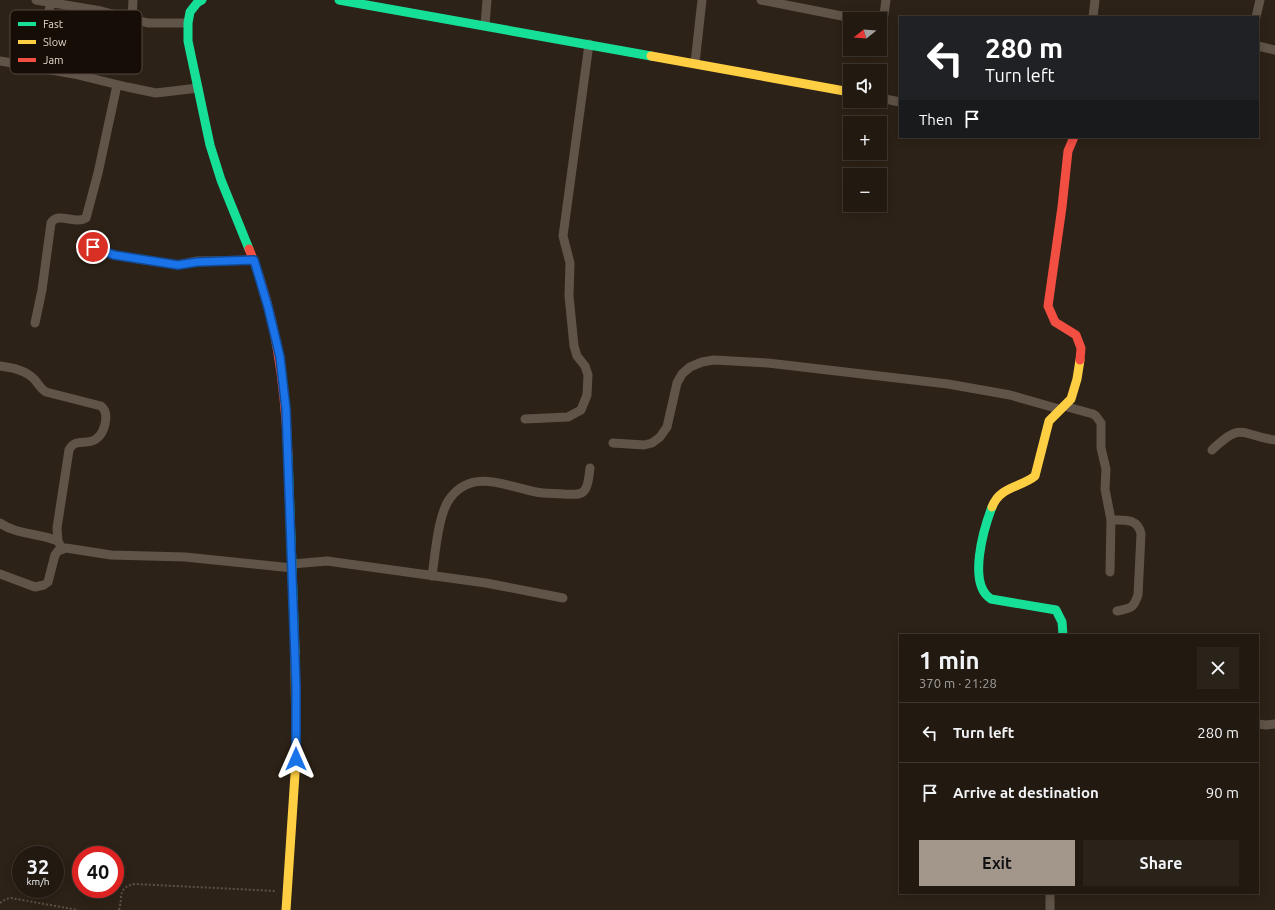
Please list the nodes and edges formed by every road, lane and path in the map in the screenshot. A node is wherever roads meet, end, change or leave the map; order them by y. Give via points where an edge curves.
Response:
1 (36, 0) edge
2 (133, 0) edge
3 (202, 0) edge
4 (340, 0) edge
5 (487, 0) edge
6 (702, 0) edge
7 (761, 0) edge
8 (886, 0) edge
9 (1095, 0) edge
10 (1260, 0) edge
11 (51, 3) junction
12 (49, 10) edge
13 (90, 10) edge
14 (132, 10) edge
15 (884, 12) edge
16 (843, 16) edge
17 (1094, 16) edge
18 (1256, 16) edge
19 (142, 22) edge
20 (187, 24) junction
21 (485, 26) junction
22 (589, 44) junction
23 (1259, 46) edge
24 (1275, 50) edge
25 (0, 61) edge
26 (10, 63) edge
27 (694, 63) junction
28 (74, 74) edge
29 (117, 85) junction
30 (198, 88) junction
31 (843, 91) edge
32 (887, 99) edge
33 (899, 102) edge
34 (1074, 138) edge
35 (93, 247) dead end
36 (254, 260) junction
37 (35, 323) dead end
38 (0, 366) edge
39 (1062, 407) junction
40 (525, 419) dead end
41 (1275, 440) edge
42 (613, 443) dead end
43 (1212, 450) dead end
44 (590, 468) dead end
45 (1111, 520) junction
46 (0, 523) edge
47 (60, 545) junction
48 (292, 566) junction
49 (1110, 572) dead end
50 (0, 574) edge
51 (432, 576) junction
52 (563, 598) dead end
53 (1117, 611) dead end
54 (1063, 634) edge
55 (1259, 724) edge
56 (1275, 724) edge
57 (287, 891) junction
58 (1050, 894) edge
59 (0, 903) edge
60 (78, 910) edge
61 (119, 910) edge
62 (286, 910) edge
63 (1050, 910) edge

1 - 11 street
2 - 14 street
3 - 20 street via 190,11
4 - 21 street
5 - 21 street
6 - 27 street
7 - 16 street
8 - 15 street
9 - 17 street
10 - 18 street
11 - 12 street
11 - 13 street
19 - 20 street
20 - 30 street
21 - 22 street
22 - 27 street
22 - 40 street via 563,236 570,263 569,296 574,346 588,375 587,395 581,410 572,416
23 - 24 street
25 - 26 street
27 - 31 street
28 - 29 street
29 - 30 street via 156,93
29 - 37 street via 86,218 76,221 60,218 51,223
30 - 36 street via 220,180
32 - 33 street
34 - 39 street via 1068,151 1048,306 1052,319 1076,335 1080,344 1081,354 1074,391 1071,399
35 - 36 street via 114,255 178,265
36 - 48 street via 280,357 286,409
38 - 47 street via 29,374 46,392 101,406 105,411 106,420 100,436 94,441 77,442 71,447 57,528
39 - 42 street via 948,384 768,363 714,360 690,367 682,374 676,383 667,427 660,437 644,445
39 - 45 street via 1093,414 1101,423 1106,499
39 - 54 street via 1049,421 1035,476 1031,480 1008,487 992,506 985,528 979,577 980,588 984,595 991,599 1056,610 1061,615
41 - 43 street via 1252,433 1237,432 1224,438
44 - 51 street via 587,487 574,495 536,492 497,482 482,481 466,485 457,491 445,506
45 - 49 street
45 - 53 street via 1135,522 1141,534 1138,595 1131,608
46 - 47 street via 21,532 44,536
47 - 48 street via 111,555 185,557
47 - 50 street via 48,582 40,587
48 - 51 street via 327,561
48 - 57 street via 296,759
51 - 52 street via 486,583
55 - 56 street
57 - 61 path via 135,884 128,885 122,890
57 - 62 street
58 - 63 street
59 - 60 path via 11,898

